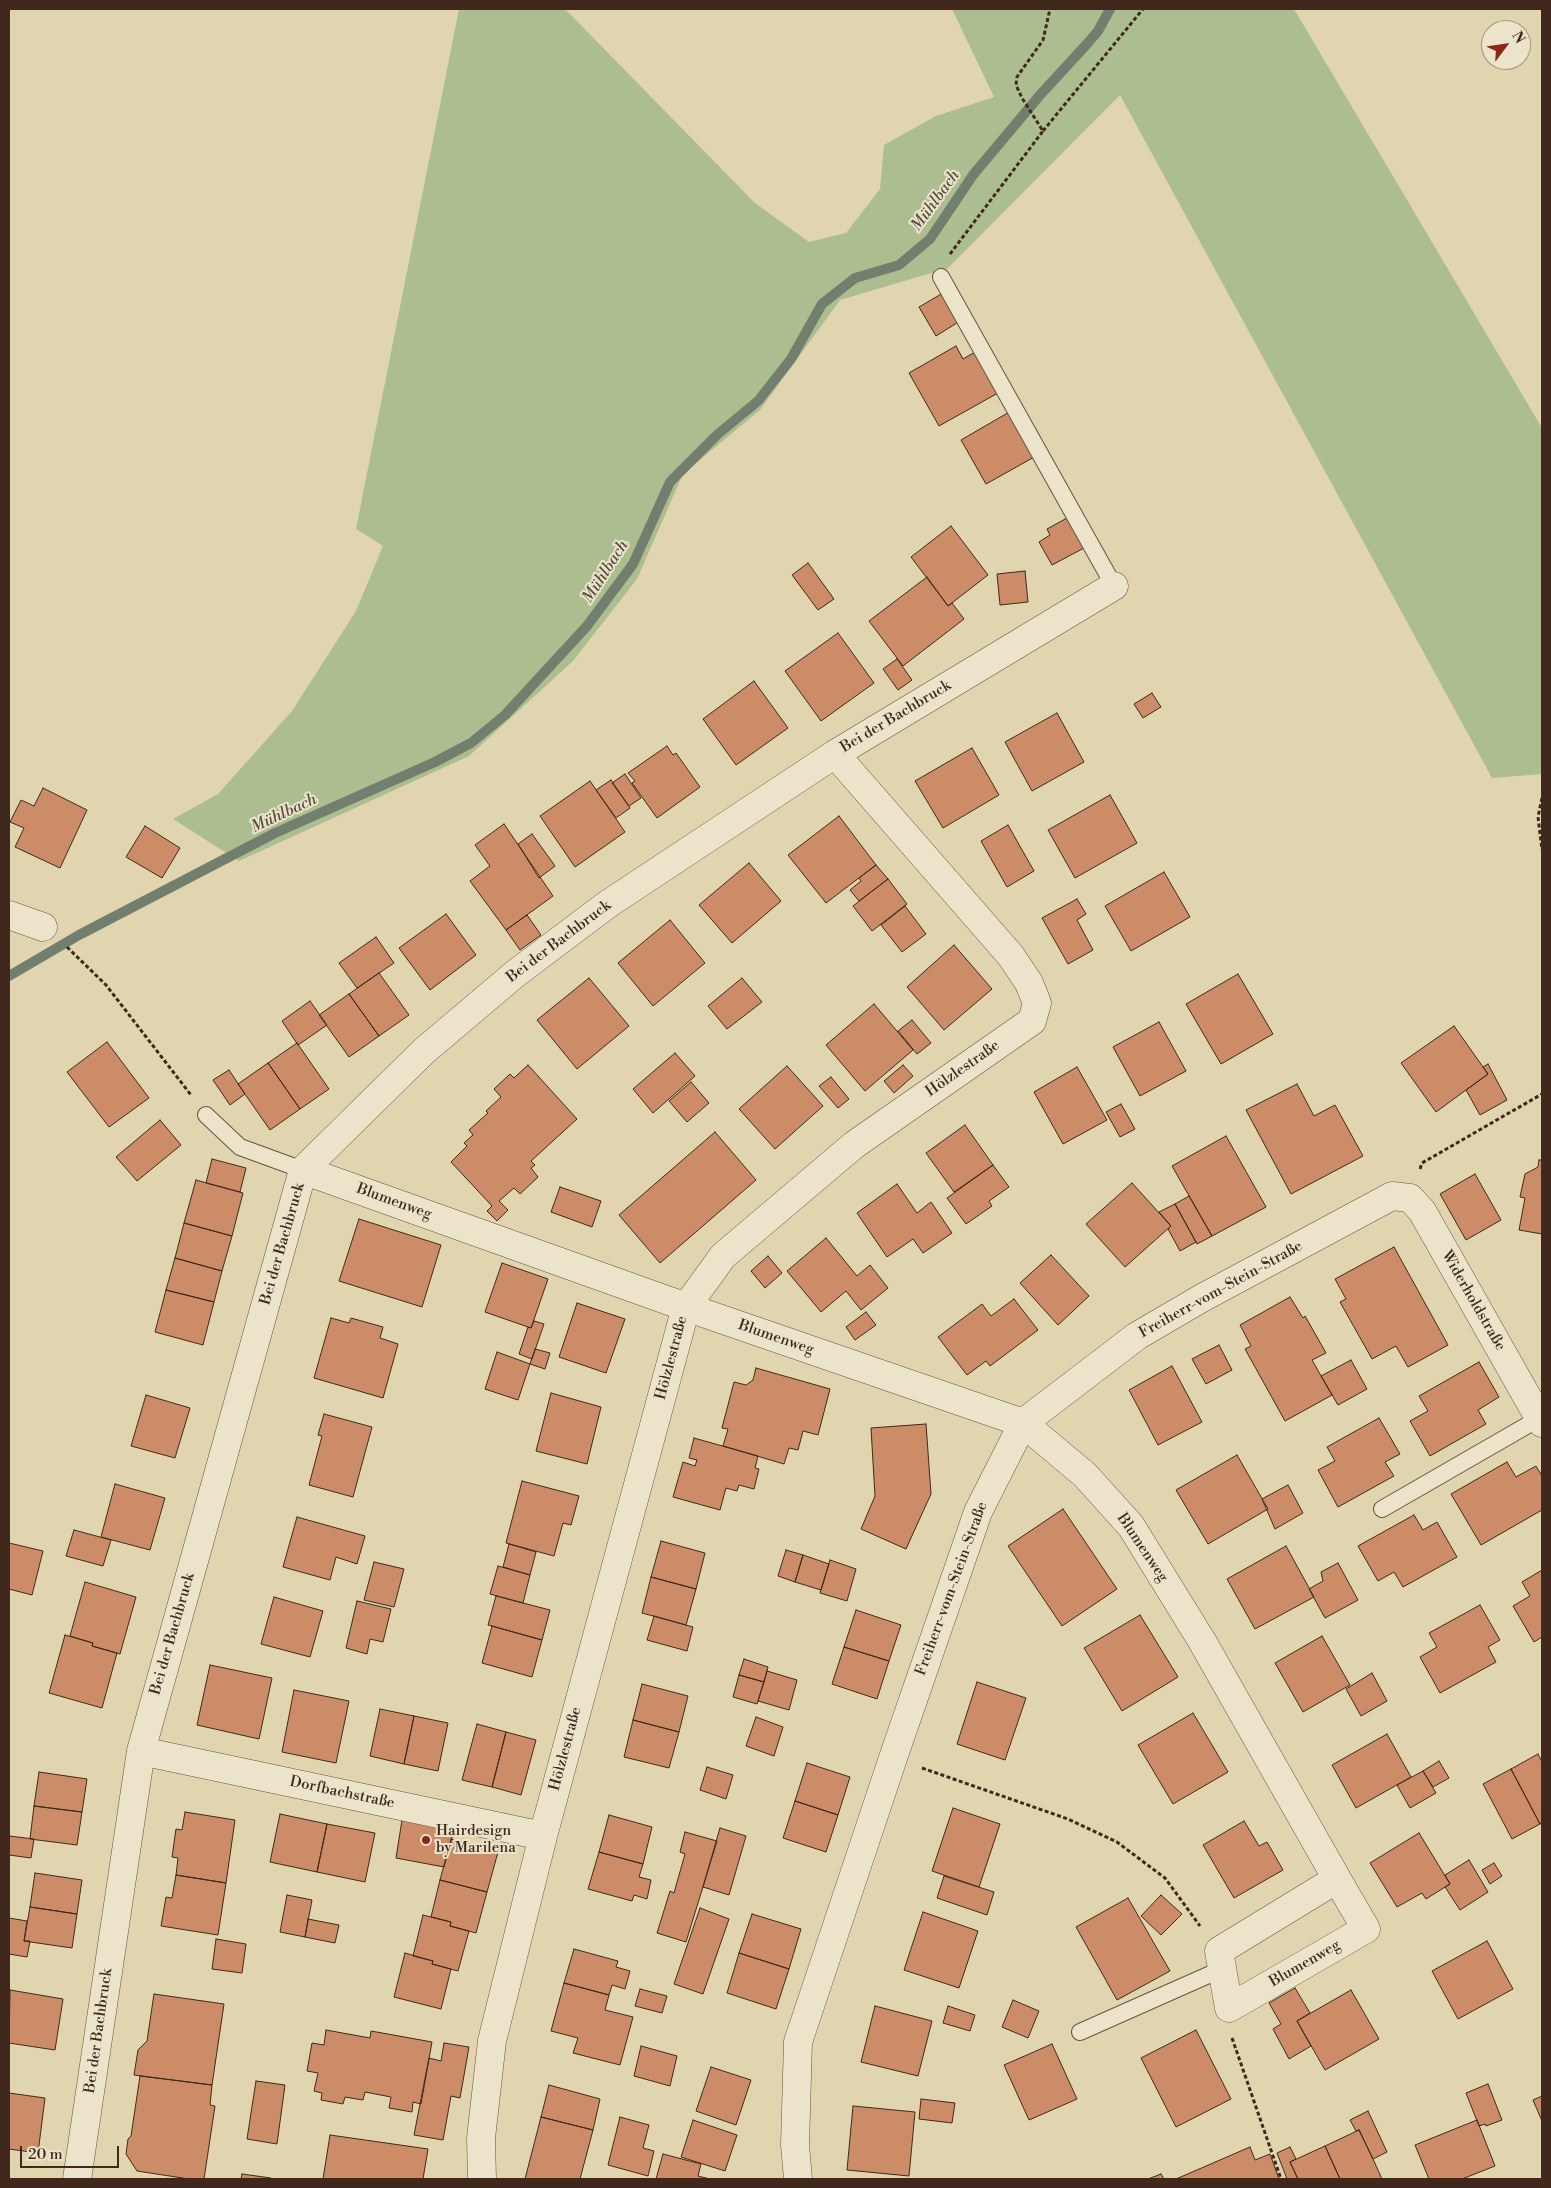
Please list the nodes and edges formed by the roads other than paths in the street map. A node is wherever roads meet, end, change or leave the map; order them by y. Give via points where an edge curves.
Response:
1 (941, 277) road end
2 (1114, 586) joint
3 (835, 754) junction
4 (9, 916) edge
5 (44, 927) dead end
6 (206, 1115) road end
7 (303, 1170) junction
8 (1401, 1197) joint
9 (686, 1308) junction
10 (1541, 1420) edge
11 (1023, 1423) junction
12 (1382, 1509) dead end
13 (141, 1751) junction
14 (543, 1836) junction
15 (1337, 1879) junction
16 (1221, 1960) junction
17 (1080, 2032) dead end
18 (77, 2179) edge
19 (482, 2179) edge
20 (798, 2179) edge

1 - 2 lane
2 - 3 street, Bei der Bachbruck
3 - 7 street, Bei der Bachbruck via 608,904 515,974 424,1050
3 - 9 street, Hölzlestraße via 1011,956 1029,983 1037,1003 1032,1021 854,1145 723,1256
4 - 5 street
6 - 7 lane, Blumenweg via 240,1147
7 - 9 street, Blumenweg
7 - 13 street, Bei der Bachbruck
8 - 10 street, Widerholdstraße via 1422,1211
8 - 11 street, Freiherr-vom-Stein-Straße via 1202,1298 1137,1336
9 - 11 street, Blumenweg
9 - 14 street, Hölzlestraße
10 - 12 lane
11 - 15 street, Blumenweg via 1085,1475 1131,1526 1202,1642
11 - 20 street, Freiherr-vom-Stein-Straße via 978,1512 798,2042 795,2145
13 - 14 street, Dorfbachstraße
13 - 18 street, Bei der Bachbruck
14 - 19 street, Hölzlestraße via 492,2041 481,2138
15 - 16 street
15 - 16 street, Blumenweg via 1366,1929 1229,2008
16 - 17 lane

